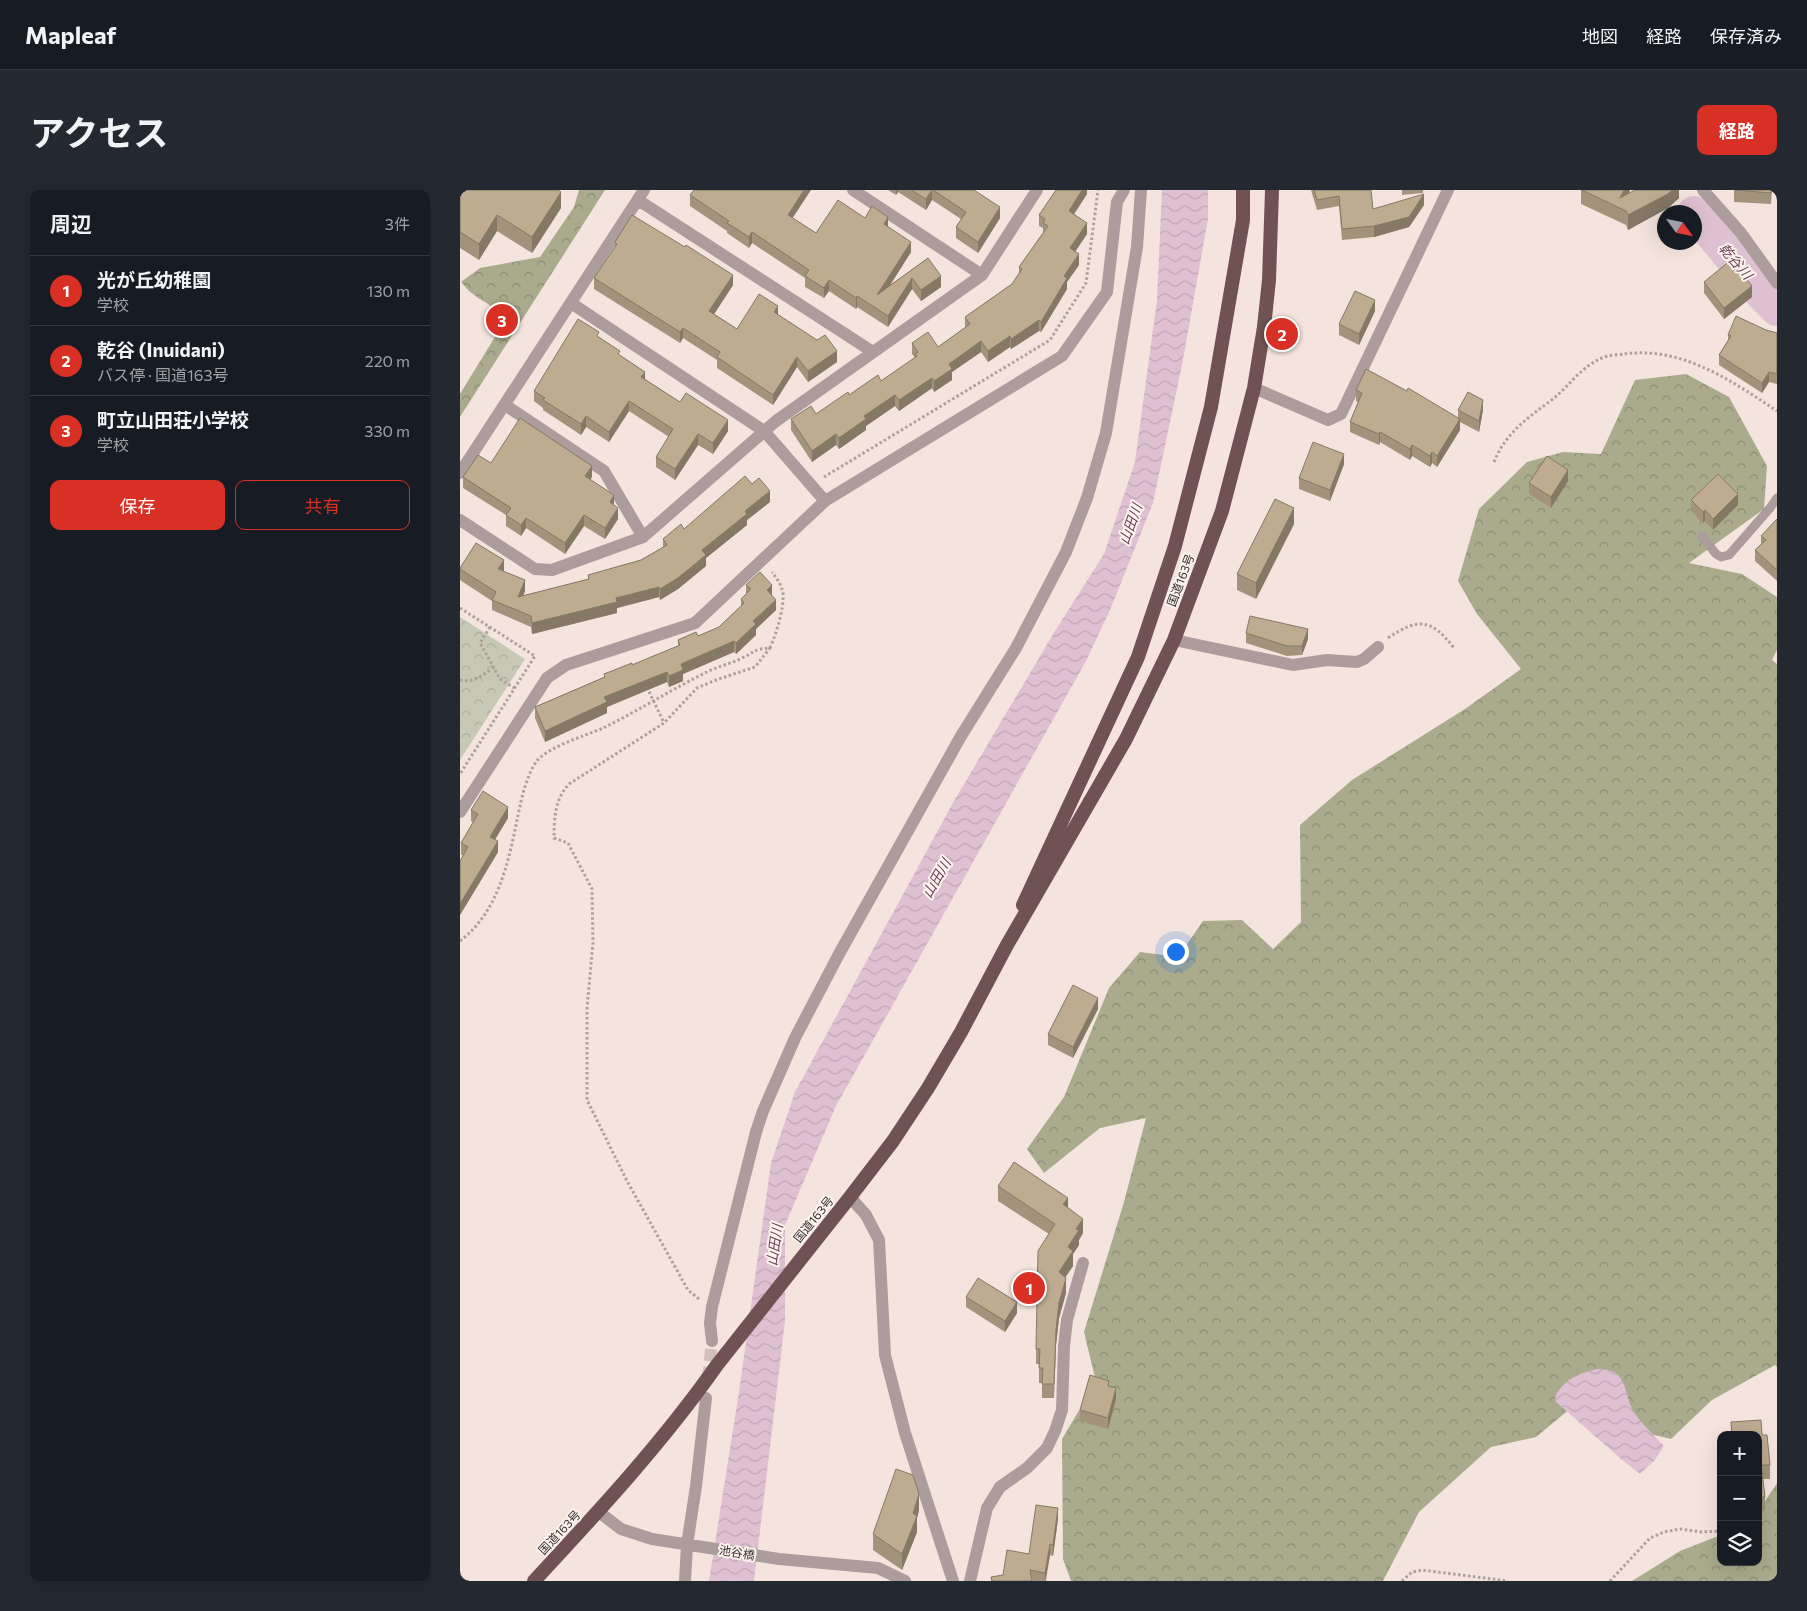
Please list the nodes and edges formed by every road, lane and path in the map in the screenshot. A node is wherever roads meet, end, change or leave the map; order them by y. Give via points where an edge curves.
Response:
1 (853, 190) edge
2 (1037, 190) edge
3 (1098, 190) edge
4 (1124, 190) edge
5 (1140, 190) edge
6 (1243, 190) edge
7 (1272, 190) edge
8 (1448, 190) edge
9 (1703, 190) edge
10 (641, 195) edge
11 (982, 275) junction
12 (1777, 283) edge
13 (571, 303) junction
14 (873, 352) junction
15 (1254, 388) junction
16 (505, 405) junction
17 (1777, 411) edge
18 (764, 431) junction
19 (1494, 462) dead end
20 (460, 473) edge
21 (812, 486) junction
22 (1777, 498) edge
23 (825, 501) junction
24 (460, 520) edge
25 (643, 536) junction
26 (1702, 536) dead end
27 (762, 560) junction
28 (460, 608) edge
29 (490, 627) junction
30 (1174, 640) junction
31 (1378, 647) joint
32 (770, 648) junction
33 (1454, 648) dead end
34 (493, 668) junction
35 (460, 680) edge
36 (646, 685) edge
37 (514, 688) junction
38 (653, 701) junction
39 (664, 723) junction
40 (460, 774) edge
41 (460, 812) edge
42 (460, 941) edge
43 (1007, 945) junction
44 (850, 1197) junction
45 (1083, 1262) dead end
46 (712, 1307) junction
47 (712, 1341) tunnel mouth
48 (706, 1398) dead end
49 (599, 1512) junction
50 (1717, 1532) edge
51 (691, 1546) junction
52 (534, 1581) edge
53 (685, 1581) edge
54 (905, 1581) edge
55 (953, 1581) edge
56 (970, 1581) edge
57 (1402, 1581) edge
58 (1508, 1581) edge
59 (1610, 1581) edge

1 - 11 street
2 - 11 street
3 - 21 path via 1086,283 1050,340 830,472
4 - 23 street via 1117,202 1107,292 1062,356
5 - 46 street via 1137,247 1106,433 1070,543 1016,648 961,736 795,1038 756,1132
6 - 43 highway, 国道163号 via 1242,220 1212,407 1175,546 1138,657 1029,888
7 - 15 highway, 国道163号 via 1264,327
8 - 15 street via 1341,414 1328,420
9 - 12 street via 1741,233
10 - 13 street
10 - 14 street
11 - 14 street
13 - 16 street
13 - 18 street
14 - 18 street
15 - 30 highway, 国道163号 via 1222,511
16 - 20 street
16 - 25 street via 604,471
17 - 19 path via 1716,372 1677,358 1653,353 1604,356 1588,365 1567,387 1514,430
18 - 21 street
18 - 25 street
21 - 23 street
22 - 26 lane via 1729,555 1721,557 1716,554
23 - 27 street
24 - 25 street via 535,569 552,570
27 - 32 path via 780,583 783,593 778,630
27 - 41 street via 695,623 566,665 547,678
28 - 29 path
29 - 34 path via 480,643
29 - 37 path via 535,656
30 - 31 street via 1293,665 1327,660 1357,662
30 - 43 highway, 国道163号 via 1126,739
31 - 33 path via 1401,630 1420,623 1443,634
32 - 38 path via 757,648 743,658 708,671
32 - 39 path via 755,667 697,688
34 - 35 path via 479,678 466,682
34 - 37 path via 500,679
36 - 38 path
37 - 40 path
38 - 39 path
38 - 42 path via 587,736 545,752 536,762 520,803 508,862 499,888 480,922
39 - 46 path via 562,792 558,799 554,838 568,843 592,889 587,1100 627,1181 688,1290
43 - 44 highway, 国道163号 via 928,1088
44 - 49 highway, 国道163号 via 696,1396
44 - 55 street via 866,1215 880,1240 886,1355 905,1433
45 - 56 street via 1067,1320 1062,1410 1055,1431 1047,1448 1027,1468 1000,1487 987,1508
46 - 47 street
48 - 51 street
49 - 51 street, 池谷橋 via 621,1529
49 - 52 highway, 国道163号
50 - 59 path via 1680,1529 1650,1538
51 - 53 street
51 - 54 street, 池谷橋 via 779,1559 878,1568
57 - 58 path via 1412,1572 1422,1570

